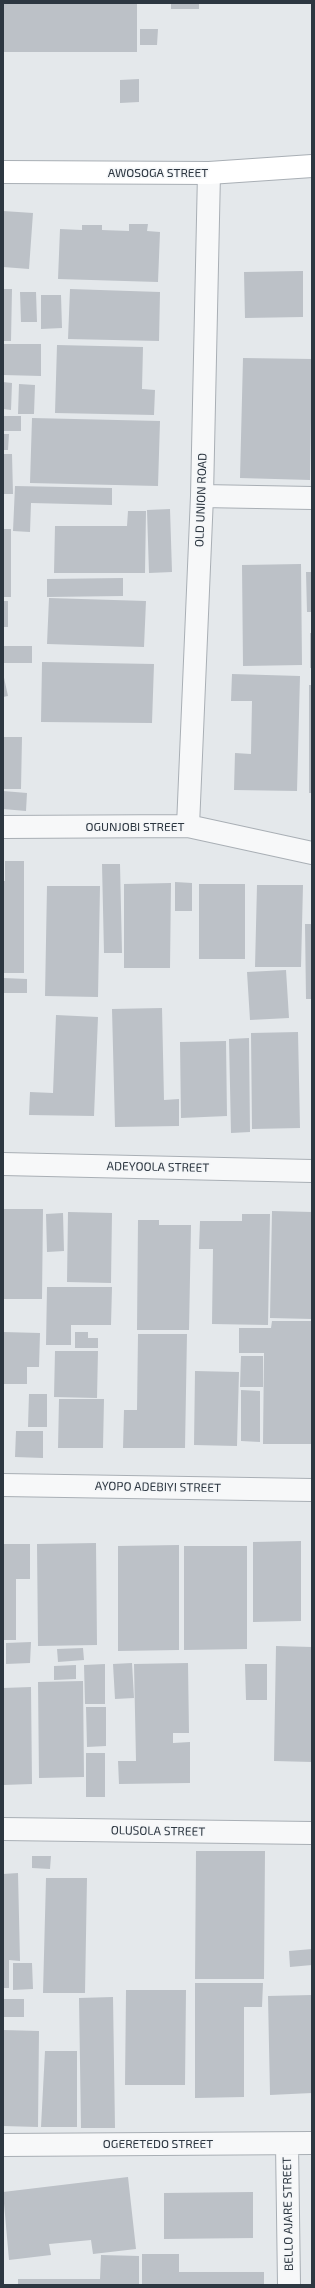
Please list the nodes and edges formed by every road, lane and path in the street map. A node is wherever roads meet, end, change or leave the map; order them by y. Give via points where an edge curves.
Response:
1 (312, 166) edge
2 (3, 172) edge
3 (209, 173) junction
4 (202, 496) junction
5 (312, 498) edge
6 (188, 826) junction
7 (3, 827) edge
8 (312, 854) edge
9 (3, 1164) edge
10 (312, 1171) edge
11 (3, 1485) edge
12 (312, 1490) edge
13 (3, 1829) edge
14 (312, 1833) edge
15 (286, 2144) junction
16 (312, 2144) edge
17 (3, 2145) edge
18 (289, 2285) edge

1 - 3 street, AWOSOGA STREET
2 - 3 street, AWOSOGA STREET
3 - 4 street, OLD UNION ROAD
4 - 5 street
4 - 6 street, OLD UNION ROAD
6 - 7 street, OGUNJOBI STREET
6 - 8 street, OGUNJOBI STREET
9 - 10 street, ADEYOOLA STREET
11 - 12 street, AYOPO ADEBIYI STREET
13 - 14 street, OLUSOLA STREET
15 - 16 street, OGERETEDO STREET
15 - 17 street, OGERETEDO STREET
15 - 18 street, BELLO AJARE STREET

